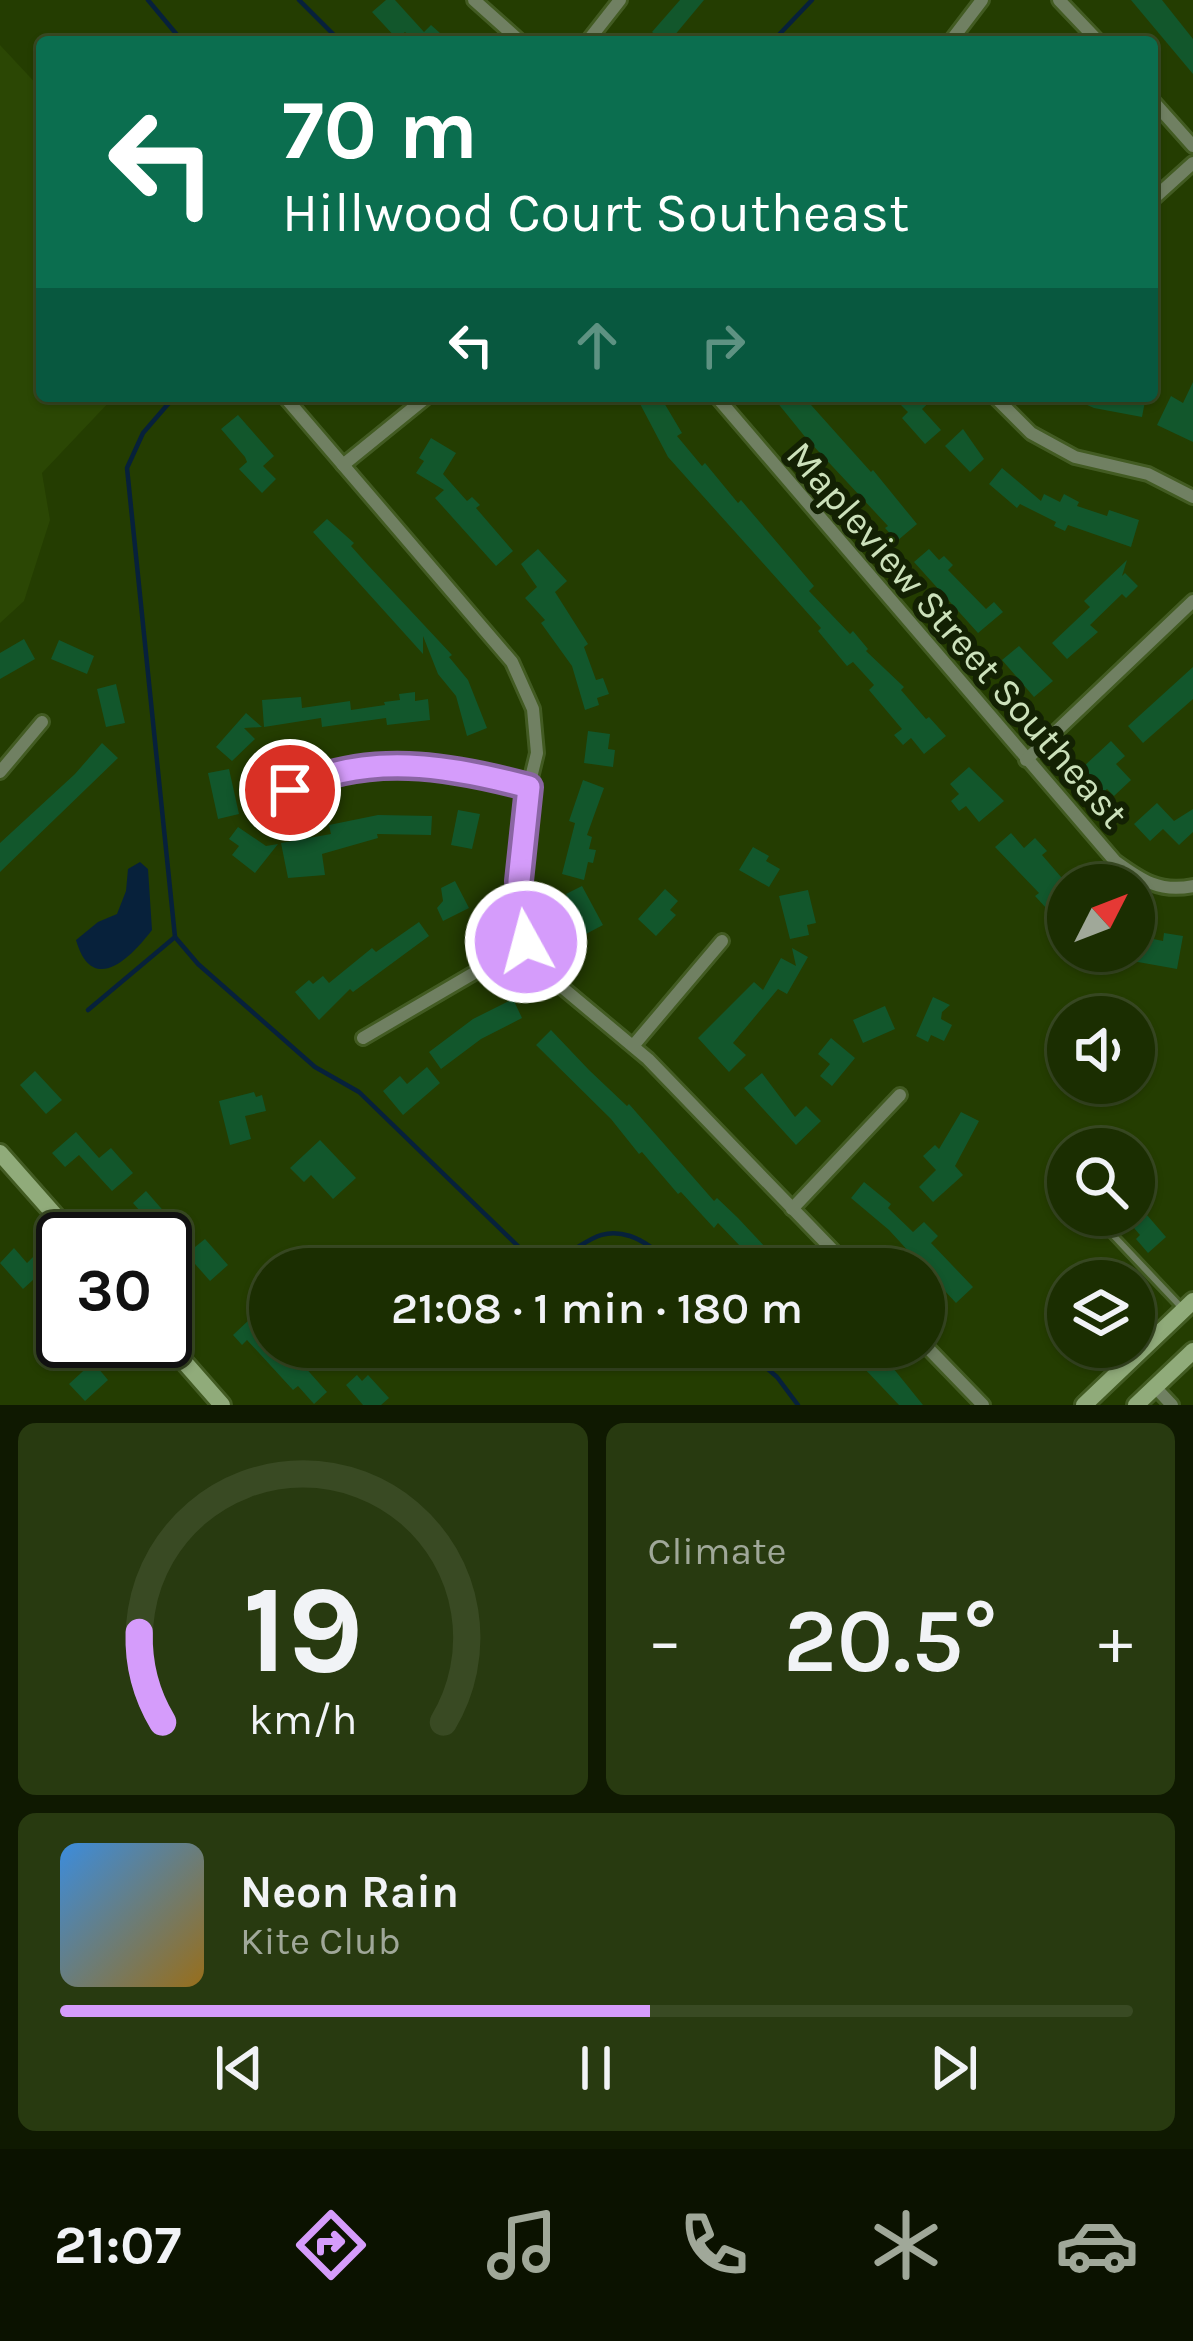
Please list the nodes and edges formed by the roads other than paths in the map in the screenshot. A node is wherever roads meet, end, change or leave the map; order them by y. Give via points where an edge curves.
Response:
1 (474, 0) edge
2 (620, 0) edge
3 (982, 0) edge
4 (1059, 0) edge
5 (514, 36) edge
6 (592, 36) edge
7 (955, 36) edge
8 (1093, 36) edge
9 (1158, 107) edge
10 (1193, 146) edge
11 (1193, 163) edge
12 (1158, 195) edge
13 (289, 402) edge
14 (421, 402) edge
15 (721, 402) edge
16 (1000, 402) edge
17 (344, 465) junction
18 (1193, 496) edge
19 (1193, 601) edge
20 (42, 722) dead end
21 (1026, 760) junction
22 (0, 772) edge
23 (529, 787) junction
24 (290, 790) dead end
25 (1193, 886) edge
26 (722, 941) dead end
27 (526, 942) junction
28 (363, 1038) dead end
29 (633, 1046) junction
30 (900, 1095) dead end
31 (0, 1153) edge
32 (792, 1209) junction
33 (52, 1212) edge
34 (1114, 1236) edge
35 (830, 1248) edge
36 (1189, 1305) edge
37 (1193, 1351) edge
38 (945, 1366) edge
39 (190, 1368) edge
40 (1155, 1387) junction
41 (222, 1405) edge
42 (983, 1405) edge
43 (1084, 1405) edge
44 (1136, 1405) edge
45 (1172, 1405) edge

1 - 5 street
2 - 6 street
3 - 7 street
4 - 8 street
9 - 10 street
11 - 12 street
13 - 17 street
14 - 17 street
15 - 21 street, Mapleview Street Southeast
16 - 18 street via 1031,433 1076,457
17 - 23 street via 512,662 533,709 537,753
19 - 21 street
20 - 22 street
21 - 25 street, Mapleview Street Southeast via 1115,861 1144,882
23 - 24 street via 471,771 400,765 314,778
23 - 27 street via 519,881
26 - 29 street
27 - 28 street
27 - 29 street via 563,988
29 - 32 street
30 - 32 street
31 - 33 main road
32 - 35 street
34 - 36 lane
36 - 43 main road
37 - 40 main road
38 - 42 street
39 - 41 main road
40 - 44 main road
40 - 45 street

